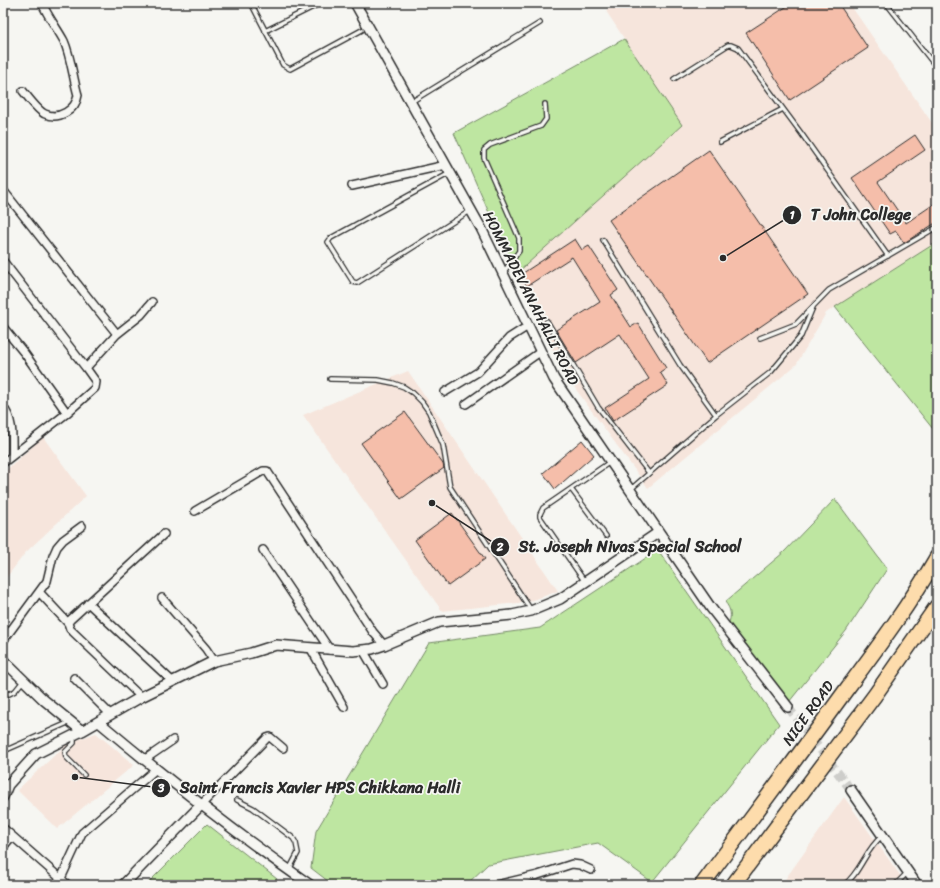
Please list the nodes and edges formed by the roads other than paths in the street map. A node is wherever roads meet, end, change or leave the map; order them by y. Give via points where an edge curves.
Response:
1 (42, 3) edge
2 (250, 3) edge
3 (321, 3) edge
4 (355, 3) edge
5 (886, 3) edge
6 (540, 23) dead end
7 (362, 30) dead end
8 (265, 31) junction
9 (937, 68) edge
10 (674, 79) dead end
11 (23, 91) dead end
12 (410, 102) junction
13 (545, 104) dead end
14 (783, 109) junction
15 (720, 142) dead end
16 (448, 169) junction
17 (352, 186) dead end
18 (3, 190) edge
19 (471, 210) junction
20 (937, 227) edge
21 (603, 240) dead end
22 (888, 256) junction
23 (3, 261) edge
24 (503, 274) junction
25 (152, 302) dead end
26 (813, 307) junction
27 (547, 321) dead end
28 (528, 326) junction
29 (3, 328) edge
30 (117, 334) junction
31 (760, 338) dead end
32 (540, 352) junction
33 (86, 368) junction
34 (330, 380) dead end
35 (445, 392) dead end
36 (466, 404) dead end
37 (3, 407) edge
38 (67, 413) junction
39 (716, 415) junction
40 (12, 455) junction
41 (610, 462) junction
42 (3, 463) edge
43 (649, 473) junction
44 (571, 489) junction
45 (630, 490) junction
46 (195, 511) dead end
47 (82, 526) dead end
48 (659, 532) junction
49 (164, 534) dead end
50 (606, 536) dead end
51 (263, 550) dead end
52 (937, 557) edge
53 (585, 582) junction
54 (40, 593) junction
55 (162, 598) dead end
56 (88, 604) junction
57 (937, 606) edge
58 (531, 611) junction
59 (68, 623) junction
60 (3, 641) edge
61 (384, 645) junction
62 (311, 649) junction
63 (330, 650) junction
64 (363, 650) junction
65 (3, 660) edge
66 (214, 661) junction
67 (74, 678) dead end
68 (24, 680) junction
69 (172, 681) junction
70 (383, 684) dead end
71 (3, 691) edge
72 (141, 697) junction
73 (344, 707) dead end
74 (788, 707) tunnel mouth
75 (111, 715) junction
76 (71, 722) junction
77 (99, 722) junction
78 (78, 733) junction
79 (173, 740) dead end
80 (283, 748) dead end
81 (4, 751) edge
82 (144, 760) junction
83 (156, 769) junction
84 (84, 775) dead end
85 (851, 790) tunnel mouth
86 (3, 797) edge
87 (237, 800) dead end
88 (201, 805) junction
89 (3, 828) edge
90 (12, 836) junction
91 (882, 836) junction
92 (3, 847) edge
93 (289, 870) junction
94 (591, 870) dead end
95 (908, 872) junction
96 (60, 882) edge
97 (68, 885) edge
98 (123, 885) edge
99 (310, 885) edge
100 (496, 885) edge
101 (702, 885) edge
102 (733, 885) edge
103 (844, 885) edge
104 (895, 885) edge
105 (917, 885) edge

1 - 11 street via 66,48 78,95 77,102 66,113 55,116 44,114
2 - 8 lane
3 - 8 lane
4 - 12 street, HOMMADEVANAHALLI ROAD
5 - 9 lane
6 - 12 lane
7 - 8 lane via 290,69 283,65
10 - 14 lane via 728,46 735,46
12 - 16 street, HOMMADEVANAHALLI ROAD
13 - 24 lane via 546,119 541,126 490,145 484,150 484,158 519,238 519,250
14 - 15 lane
14 - 22 lane
16 - 17 street
16 - 19 street, HOMMADEVANAHALLI ROAD
16 - 19 lane via 328,242 353,282 357,283
18 - 30 street
19 - 24 street, HOMMADEVANAHALLI ROAD
20 - 22 lane
21 - 39 lane via 680,365
22 - 26 lane via 829,290
23 - 33 street
24 - 28 street, HOMMADEVANAHALLI ROAD
25 - 30 street via 141,315
26 - 31 lane via 796,324
26 - 39 lane via 801,336 771,372
27 - 43 lane via 598,407
28 - 32 street, HOMMADEVANAHALLI ROAD
28 - 35 street via 509,338 478,372
29 - 38 street
30 - 33 street
32 - 36 street
32 - 41 street, HOMMADEVANAHALLI ROAD via 554,379
33 - 38 street via 96,385
34 - 58 lane via 378,380 393,383 404,387 422,402 443,444 450,487
37 - 40 street via 11,426
38 - 40 street
39 - 43 lane
40 - 42 street
41 - 44 lane
41 - 45 street, HOMMADEVANAHALLI ROAD
43 - 45 lane
44 - 50 lane
44 - 53 lane via 543,508 540,518
45 - 48 street, HOMMADEVANAHALLI ROAD
46 - 61 street via 267,471
47 - 54 street via 63,540 57,548 47,581
48 - 53 street
48 - 74 street, HOMMADEVANAHALLI ROAD via 711,608
49 - 56 street
51 - 63 street
52 - 101 highway, NICE ROAD via 894,624
53 - 58 street via 560,599
54 - 59 street
54 - 60 street
55 - 66 street
56 - 59 street
56 - 69 street
57 - 102 highway via 875,695
58 - 61 street via 439,622
59 - 72 street via 70,629
61 - 64 street
62 - 63 street
62 - 66 street via 276,645
62 - 73 street
63 - 64 street
64 - 70 street
65 - 68 street
66 - 69 street
67 - 75 street
68 - 71 lane via 15,691 9,694
68 - 76 street
69 - 72 street
72 - 75 street
75 - 77 street
76 - 78 street
76 - 81 lane
77 - 78 street
77 - 82 street
78 - 84 lane via 74,743 65,752 66,757
78 - 86 street via 36,754 8,785
79 - 82 street
80 - 88 street via 270,737 267,738
82 - 83 street
83 - 88 street
83 - 96 street via 82,833
85 - 91 street
87 - 93 lane via 253,808 293,838 298,853
88 - 93 street
88 - 98 street
89 - 90 street
90 - 92 street
90 - 96 street
91 - 95 street
91 - 103 lane via 871,848 858,872
93 - 99 street
94 - 100 street via 572,864
95 - 104 lane
95 - 105 street
96 - 97 street

